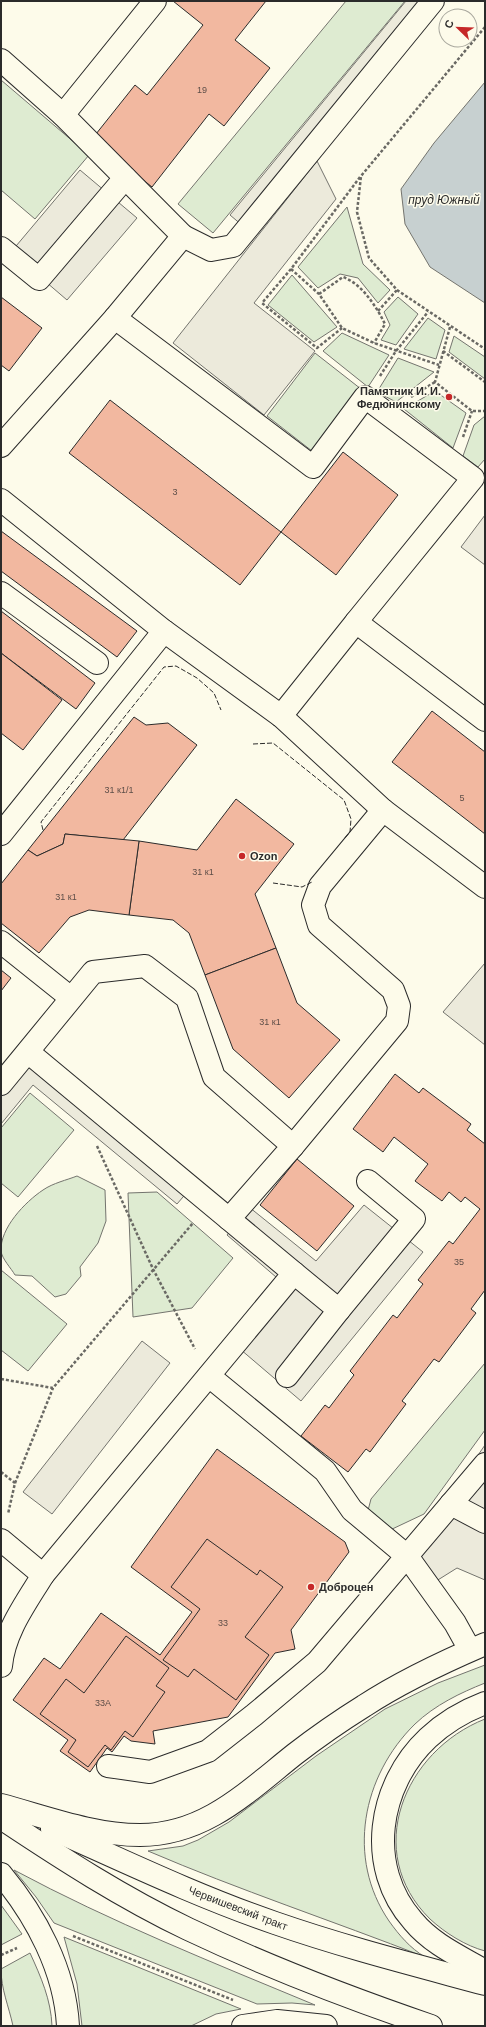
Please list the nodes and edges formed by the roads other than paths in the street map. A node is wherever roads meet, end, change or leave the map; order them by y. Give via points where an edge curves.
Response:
1 (155, 1) edge
2 (433, 1) edge
3 (1, 60) edge
4 (63, 115) junction
5 (125, 178) junction
6 (183, 236) junction
7 (1, 248) edge
8 (115, 318) junction
9 (1, 446) edge
10 (1, 500) edge
11 (1, 592) edge
12 (356, 622) junction
13 (164, 631) junction
14 (97, 663) dead end
15 (281, 716) junction
16 (485, 720) edge
17 (383, 810) junction
18 (1, 834) edge
19 (485, 887) edge
20 (1, 942) edge
21 (71, 998) junction
22 (28, 1052) junction
23 (1, 1084) edge
24 (293, 1146) junction
25 (368, 1182) dead end
26 (229, 1220) junction
27 (294, 1273) junction
28 (339, 1310) junction
29 (209, 1376) junction
30 (287, 1376) dead end
31 (485, 1464) edge
32 (451, 1504) junction
33 (485, 1522) edge
34 (1, 1541) edge
35 (407, 1556) junction
36 (43, 1575) junction
37 (477, 1647) edge
38 (1, 1666) edge
39 (485, 1703) edge
40 (108, 1766) dead end
41 (1, 1806) edge
42 (1, 1818) edge
43 (1, 1874) edge
44 (485, 1971) edge
45 (485, 1984) edge
46 (250, 2025) edge
47 (68, 2026) edge
48 (326, 2026) edge
49 (430, 2026) edge

1 - 4 main road
2 - 6 main road via 233,246 211,250
3 - 4 main road
4 - 5 main road
5 - 6 main road
5 - 7 main road via 39,279
6 - 8 main road
8 - 9 main road
8 - 12 main road via 313,467 365,397 473,478
10 - 13 main road
11 - 14 main road
12 - 15 main road
12 - 16 main road
13 - 15 main road
13 - 18 main road
15 - 17 main road
17 - 19 main road
17 - 24 main road via 320,886 313,905 319,925 393,990 399,1006 397,1021
20 - 21 main road
21 - 22 main road
21 - 24 main road via 93,972 145,966 187,998 214,1078
22 - 23 main road
22 - 26 main road
24 - 26 main road
25 - 28 main road via 414,1219
26 - 27 main road
27 - 28 main road
27 - 29 main road
28 - 30 main road
29 - 35 main road via 324,1471 352,1510
29 - 36 main road
31 - 32 main road
32 - 33 main road
32 - 35 main road
34 - 36 main road
35 - 37 main road via 455,1623
35 - 40 main road via 317,1662 208,1751 150,1772
36 - 38 main road via 16,1618 6,1642
37 - 41 main road via 408,1679 365,1705 314,1739 223,1810 197,1825 171,1832 140,1835 118,1833
39 - 44 main road via 447,1722 428,1738 408,1762 394,1784 387,1806 382,1841 389,1882 412,1921 428,1937
41 - 45 main road, Червишевский тракт via 166,1880 274,1923
42 - 49 main road via 102,1883 189,1930
43 - 47 main road via 44,1938 60,1979 68,2013
46 - 48 main road via 277,2021

